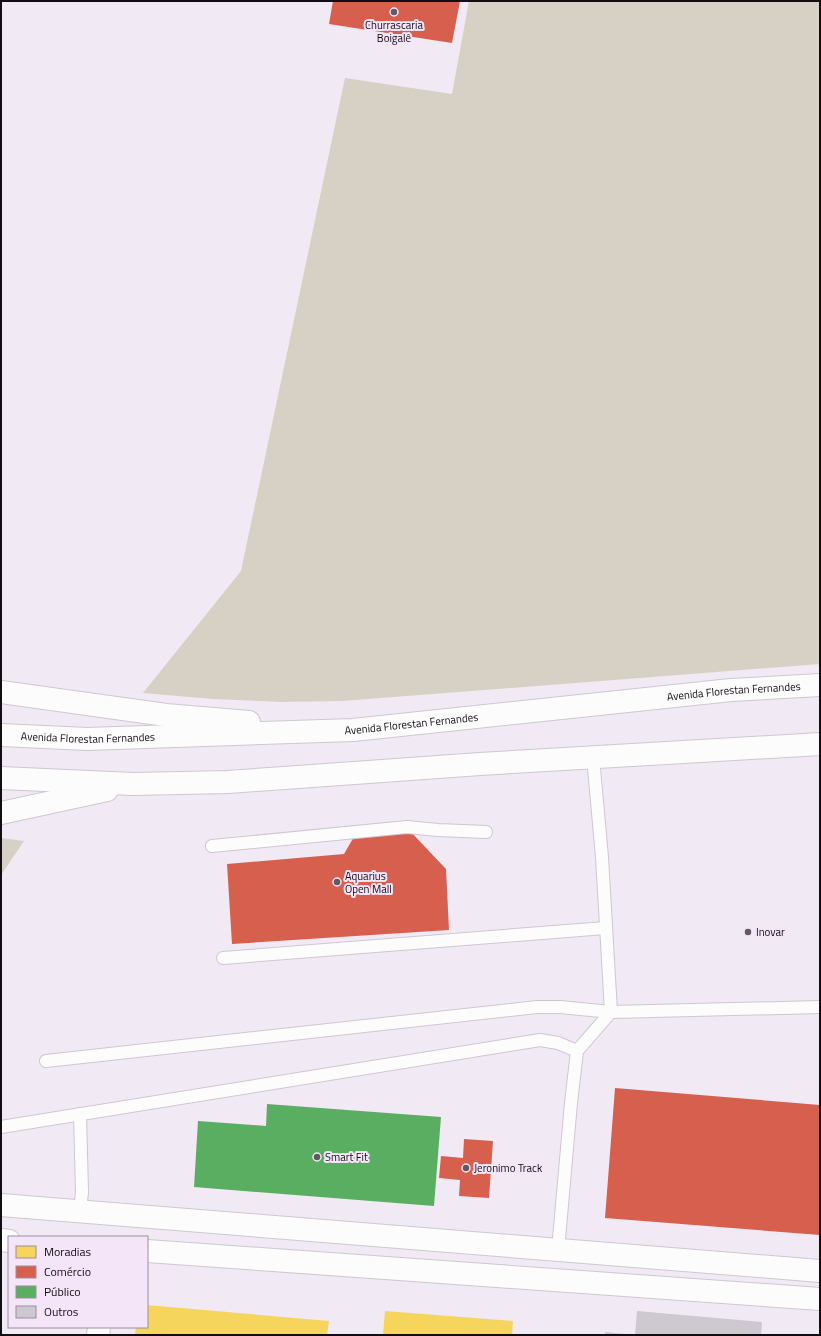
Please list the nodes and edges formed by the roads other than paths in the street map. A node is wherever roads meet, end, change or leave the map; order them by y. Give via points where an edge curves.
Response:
1 (820, 685) edge
2 (1, 692) edge
3 (354, 730) junction
4 (1, 735) edge
5 (820, 744) edge
6 (594, 757) junction
7 (1, 778) edge
8 (133, 784) junction
9 (1, 813) edge
10 (486, 832) dead end
11 (212, 846) dead end
12 (605, 928) junction
13 (223, 958) dead end
14 (820, 1007) edge
15 (611, 1012) junction
16 (577, 1051) junction
17 (46, 1061) dead end
18 (80, 1114) junction
19 (1, 1127) edge
20 (1, 1205) edge
21 (80, 1211) junction
22 (558, 1250) junction
23 (148, 1251) edge
24 (820, 1271) edge
25 (820, 1299) edge

1 - 3 main road, Avenida Florestan Fernandes via 731,690
2 - 3 main road via 166,715
3 - 4 main road, Avenida Florestan Fernandes via 87,739
5 - 6 main road
6 - 8 main road via 228,782
6 - 12 lane
7 - 8 main road
8 - 9 main road
10 - 11 lane via 407,827
12 - 13 lane
12 - 15 lane
14 - 15 lane
15 - 16 lane
15 - 17 lane via 537,1007
16 - 18 lane via 558,1043 540,1040
16 - 22 lane
18 - 19 lane
18 - 21 lane
20 - 21 main road
21 - 22 main road
22 - 24 main road
23 - 25 main road

